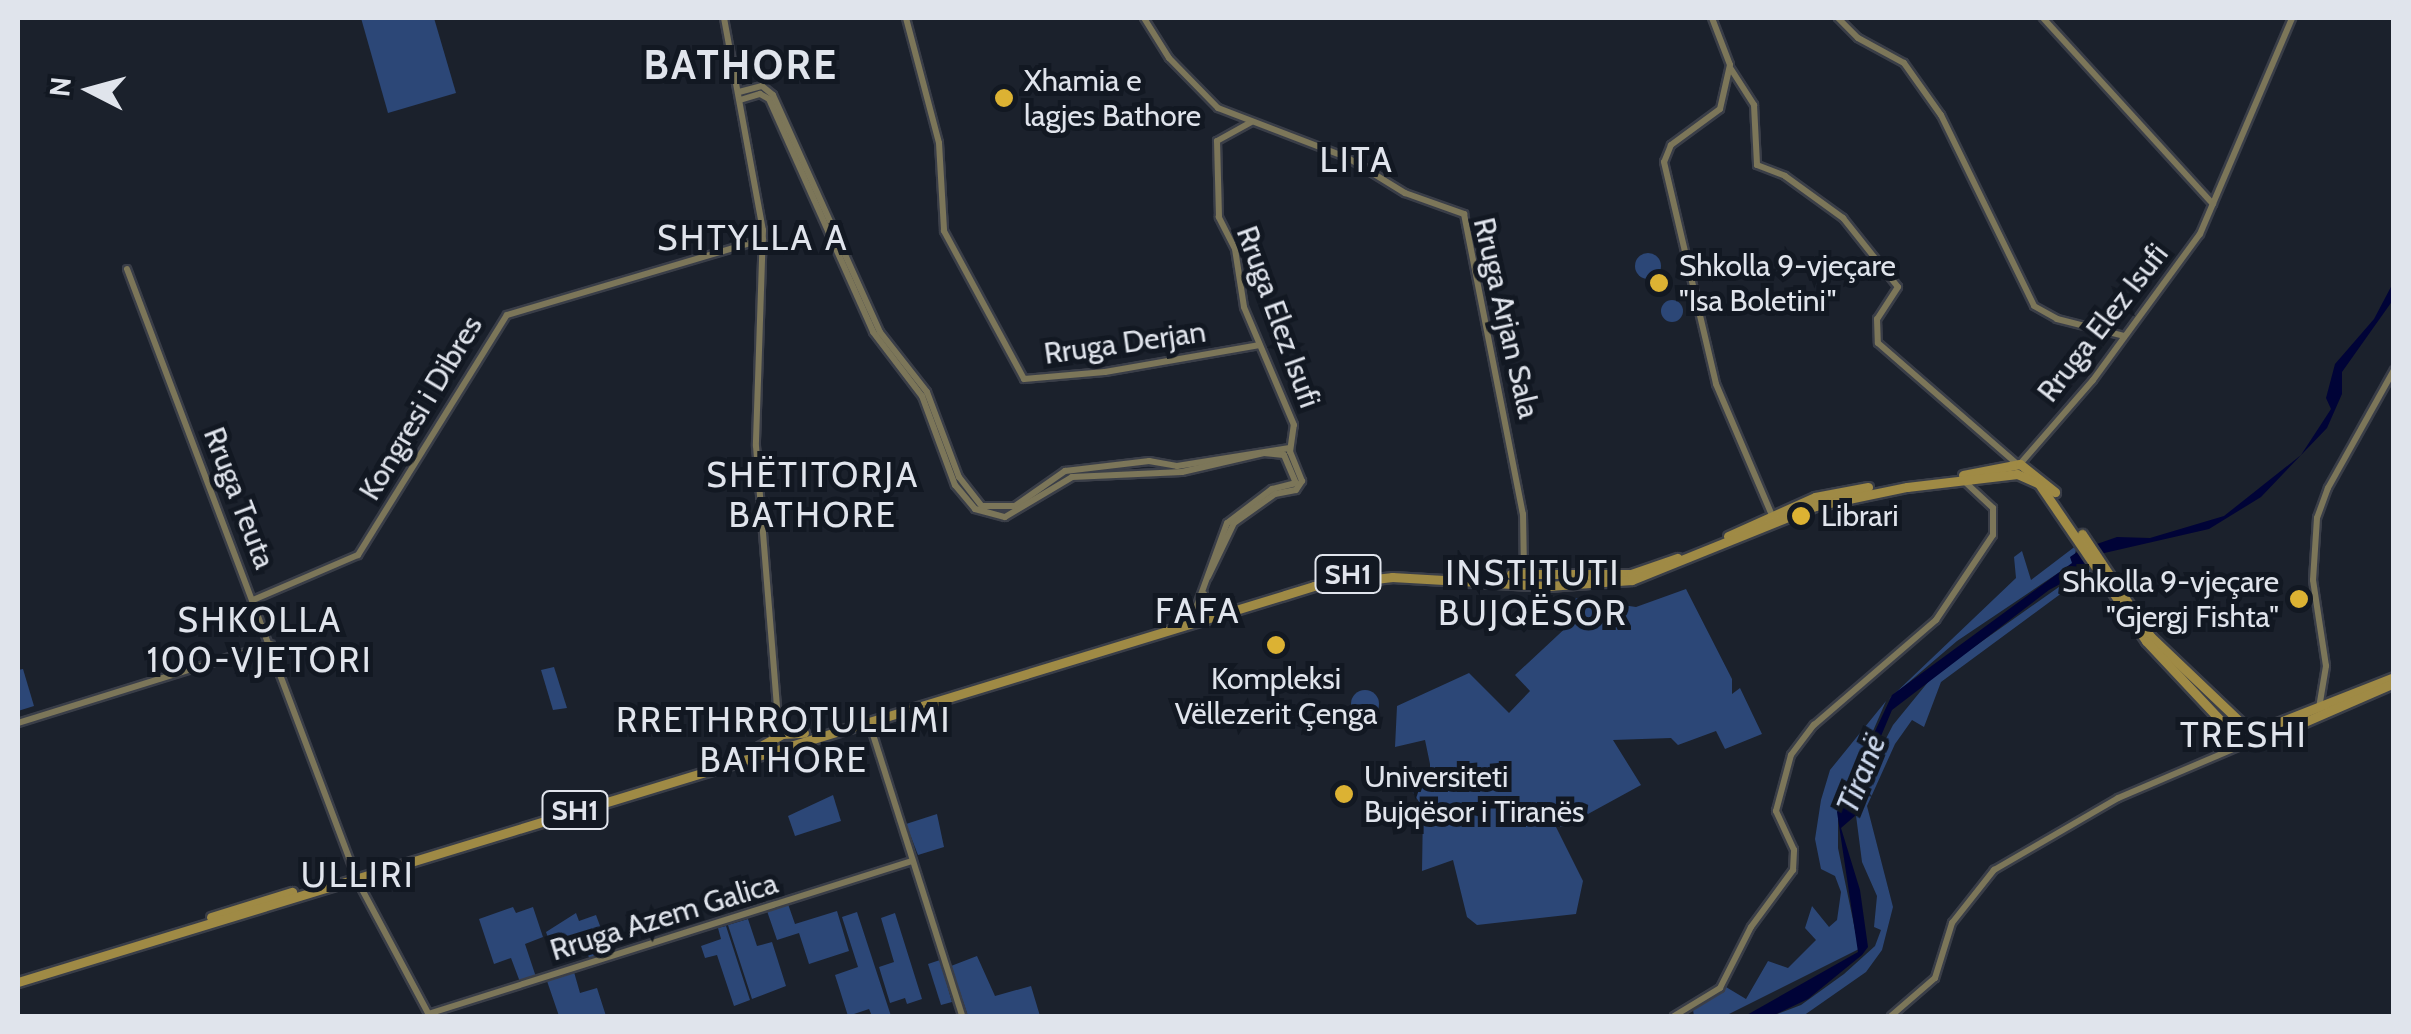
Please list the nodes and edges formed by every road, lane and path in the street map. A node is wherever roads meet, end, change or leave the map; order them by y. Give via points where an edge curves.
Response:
1 (724, 18) edge
2 (906, 18) edge
3 (1144, 18) edge
4 (1712, 18) edge
5 (1838, 18) edge
6 (2043, 18) edge
7 (2292, 18) edge
8 (1730, 68) junction
9 (740, 96) junction
10 (1251, 122) junction
11 (2213, 204) junction
12 (764, 239) junction
13 (128, 269) dead end
14 (2124, 336) junction
15 (1260, 344) junction
16 (2394, 370) edge
17 (1286, 451) junction
18 (2019, 468) junction
19 (1976, 484) junction
20 (1774, 518) junction
21 (1526, 577) junction
22 (253, 600) junction
23 (1201, 606) junction
24 (270, 644) junction
25 (2394, 680) edge
26 (2321, 711) junction
27 (869, 720) junction
28 (18, 723) edge
29 (2244, 737) junction
30 (784, 739) junction
31 (912, 861) junction
32 (359, 874) junction
33 (18, 979) edge
34 (429, 1015) edge
35 (962, 1016) edge
36 (1674, 1016) edge
37 (1891, 1016) edge

1 - 9 street
2 - 15 street, Rruga Derjan via 939,143 944,231 1024,379
3 - 10 street, Rruga Arjan Sala via 1168,58 1213,104
4 - 8 street
5 - 14 street via 1904,64 1941,114 2034,306
6 - 11 street
7 - 11 street
8 - 18 street via 1756,111 1757,165 1785,176 1852,227 1899,292 1877,319 1878,343
8 - 20 street via 1718,114 1664,157 1716,384
9 - 12 street
9 - 17 street via 756,91 768,98 873,332 922,396 959,492 975,509 999,517 1071,473
10 - 15 street, Rruga Elez Isufi via 1217,141 1220,222 1235,249 1244,307
10 - 21 street, Rruga Arjan Sala via 1348,158 1405,193 1464,214 1522,514
11 - 14 street, Rruga Elez Isufi via 2198,236
12 - 22 street, Kongresi i Dibres via 507,315 358,555
12 - 30 street via 756,446
13 - 22 street, Rruga Teuta
14 - 18 street, Rruga Elez Isufi
15 - 17 street, Rruga Elez Isufi via 1294,425
16 - 26 street via 2318,518 2314,580 2326,666
17 - 23 street via 1296,483 1272,489 1227,522
17 - 23 street, Rruga Elez Isufi via 1300,486 1276,494 1234,524 1212,564
18 - 19 main road, SH1
18 - 20 main road, SH1 via 1834,493
18 - 29 main road via 2056,499 2150,636
19 - 20 main road, SH1 via 1854,496
19 - 36 street via 1996,520 1973,569 1936,620 1820,720 1791,755 1776,811 1794,850 1793,870 1751,926 1720,988
20 - 21 main road, SH1 via 1639,572
21 - 23 main road, SH1 via 1354,573
21 - 27 main road, SH1 via 1392,576 1326,583
22 - 24 street, Rruga Teuta
23 - 30 main road, SH1 via 1183,618
24 - 28 street
24 - 32 street, Rruga Teuta
25 - 26 main road
26 - 29 main road
26 - 29 main road
27 - 30 main road, SH1
27 - 31 street
29 - 37 street via 2230,754 2118,798 1994,870 1952,923 1935,978
30 - 32 main road, SH1
31 - 34 street, Rruga Azem Galica
31 - 35 street
32 - 33 main road, SH1
32 - 34 street, Rruga Teuta

